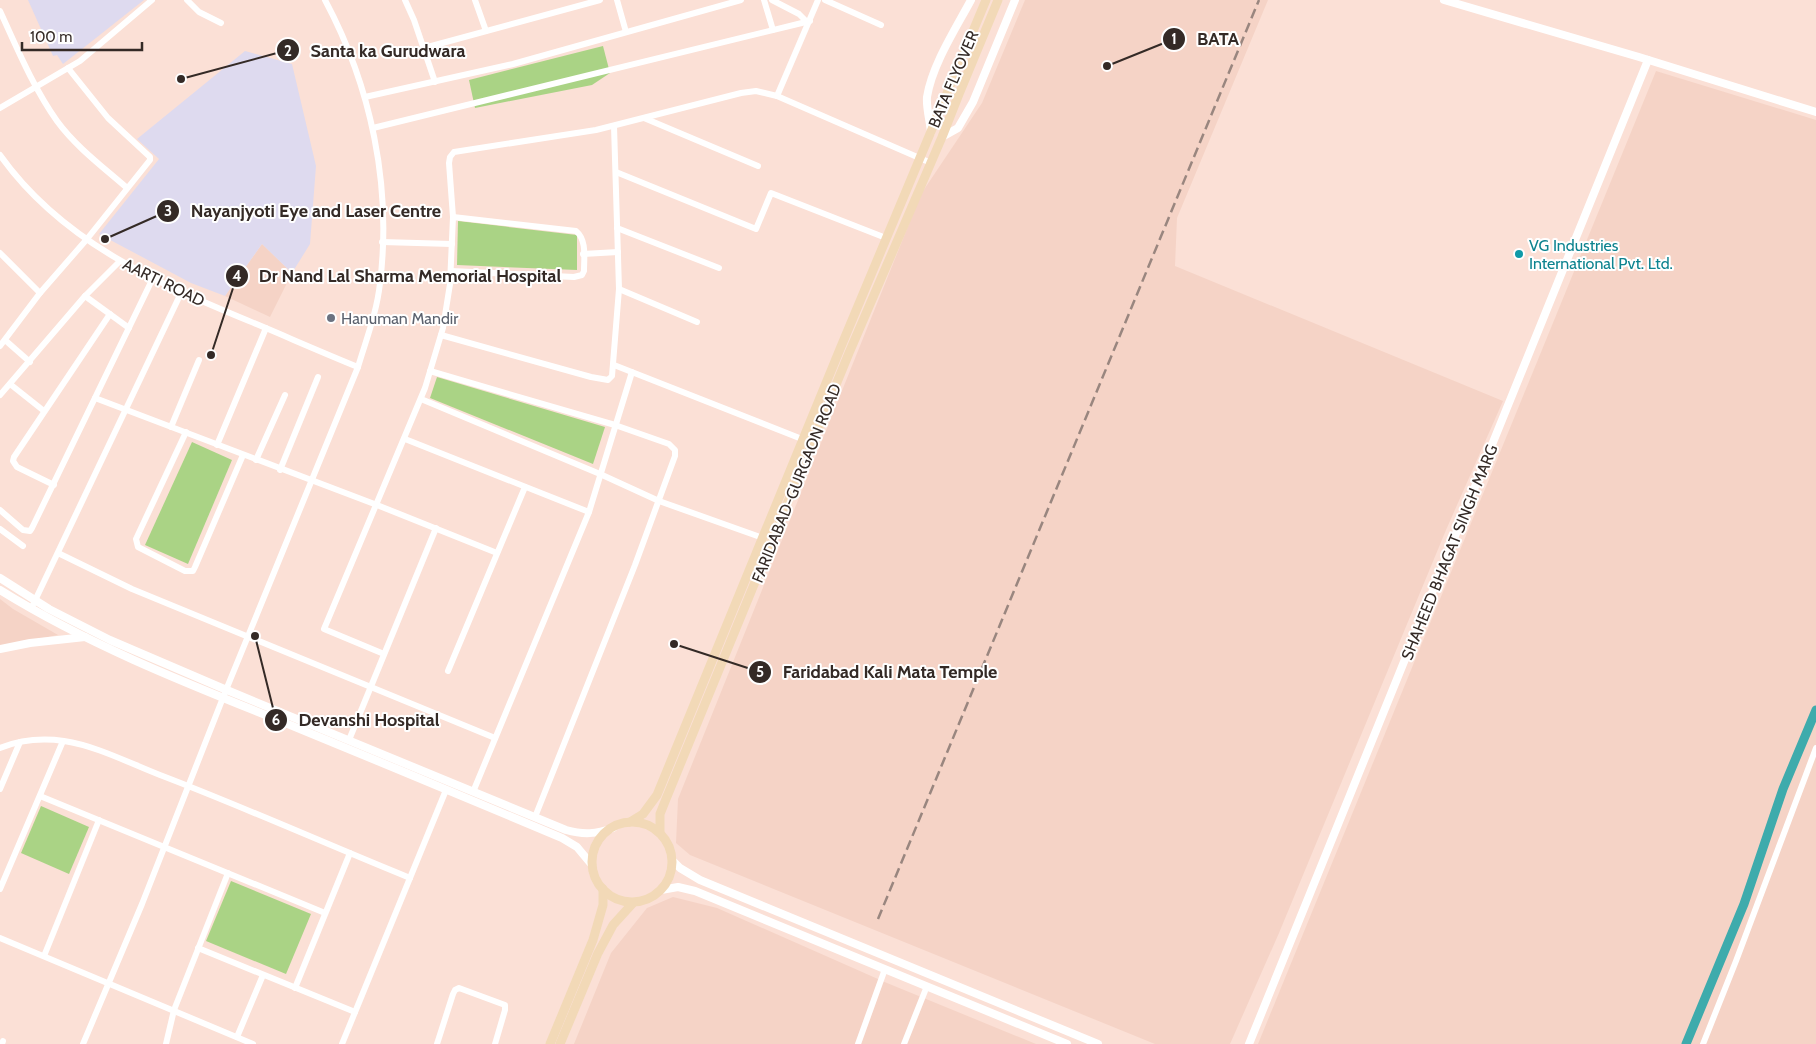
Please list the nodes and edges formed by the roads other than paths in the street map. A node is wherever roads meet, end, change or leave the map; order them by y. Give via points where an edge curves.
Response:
1 (152, 0) edge
2 (187, 0) edge
3 (325, 0) edge
4 (405, 0) edge
5 (475, 0) edge
6 (600, 0) edge
7 (617, 0) edge
8 (741, 0) edge
9 (764, 0) edge
10 (772, 0) edge
11 (818, 0) edge
12 (825, 0) edge
13 (971, 0) edge
14 (986, 0) edge
15 (998, 0) edge
16 (1015, 0) edge
17 (1444, 0) edge
18 (0, 11) edge
19 (808, 21) junction
20 (221, 23) dead end
21 (881, 25) dead end
22 (773, 30) junction
23 (486, 31) junction
24 (626, 32) junction
25 (424, 48) junction
26 (1648, 60) junction
27 (68, 68) junction
28 (435, 82) junction
29 (36, 88) junction
30 (777, 96) junction
31 (365, 98) junction
32 (0, 108) edge
33 (1816, 112) edge
34 (644, 118) junction
35 (614, 126) junction
36 (373, 128) junction
37 (931, 132) junction
38 (942, 137) junction
39 (0, 155) edge
40 (920, 158) junction
41 (931, 163) junction
42 (758, 166) dead end
43 (616, 172) junction
44 (127, 188) junction
45 (453, 217) junction
46 (617, 228) junction
47 (886, 238) junction
48 (86, 239) junction
49 (382, 242) junction
50 (452, 244) junction
51 (618, 252) junction
52 (0, 253) edge
53 (584, 254) junction
54 (120, 261) junction
55 (719, 268) dead end
56 (451, 271) junction
57 (153, 278) junction
58 (619, 289) junction
59 (40, 293) junction
60 (181, 293) junction
61 (85, 296) junction
62 (110, 314) junction
63 (697, 322) dead end
64 (129, 328) junction
65 (266, 328) junction
66 (441, 335) junction
67 (2, 343) edge
68 (199, 360) dead end
69 (30, 362) junction
70 (614, 365) junction
71 (358, 367) junction
72 (430, 371) junction
73 (632, 372) junction
74 (318, 377) dead end
75 (10, 384) junction
76 (285, 395) dead end
77 (0, 396) edge
78 (95, 398) junction
79 (421, 399) junction
80 (125, 410) junction
81 (44, 411) junction
82 (615, 425) junction
83 (171, 427) junction
84 (186, 432) junction
85 (405, 439) junction
86 (803, 439) junction
87 (812, 443) junction
88 (217, 445) junction
89 (243, 455) junction
90 (256, 460) junction
91 (280, 470) junction
92 (600, 474) junction
93 (312, 482) junction
94 (54, 485) junction
95 (525, 487) junction
96 (659, 502) junction
97 (377, 505) junction
98 (0, 510) edge
99 (589, 512) junction
100 (436, 528) junction
101 (0, 529) edge
102 (763, 538) junction
103 (23, 546) dead end
104 (58, 553) junction
105 (497, 553) junction
106 (0, 578) edge
107 (0, 590) edge
108 (35, 600) junction
109 (31, 609) junction
110 (100, 635) junction
111 (84, 637) junction
112 (247, 637) junction
113 (0, 649) edge
114 (384, 654) junction
115 (448, 672) dead end
116 (370, 688) junction
117 (226, 690) junction
118 (223, 698) junction
119 (495, 738) junction
120 (348, 740) junction
121 (63, 741) junction
122 (20, 742) junction
123 (0, 748) edge
124 (1816, 748) edge
125 (188, 786) junction
126 (0, 789) edge
127 (446, 790) junction
128 (474, 792) junction
129 (40, 796) junction
130 (535, 817) junction
131 (99, 820) junction
132 (630, 822) junction
133 (613, 828) junction
134 (660, 833) junction
135 (164, 847) junction
136 (350, 853) junction
137 (672, 860) junction
138 (592, 865) junction
139 (228, 873) junction
140 (410, 878) junction
141 (0, 889) edge
142 (603, 889) junction
143 (661, 890) junction
144 (633, 903) junction
145 (325, 913) junction
146 (0, 938) edge
147 (198, 948) junction
148 (44, 956) junction
149 (885, 969) junction
150 (262, 974) junction
151 (109, 982) junction
152 (927, 986) junction
153 (294, 988) junction
154 (174, 1010) junction
155 (355, 1012) junction
156 (237, 1037) junction
157 (83, 1044) edge
158 (166, 1044) edge
159 (253, 1044) edge
160 (342, 1044) edge
161 (437, 1044) edge
162 (495, 1044) edge
163 (550, 1044) edge
164 (560, 1044) edge
165 (858, 1044) edge
166 (904, 1044) edge
167 (1067, 1044) edge
168 (1098, 1044) edge
169 (1249, 1044) edge
170 (1703, 1044) edge

1 - 27 street
2 - 20 street via 199,12
3 - 31 street via 338,25
4 - 25 street
5 - 23 street
6 - 23 street
7 - 24 street
8 - 24 street
9 - 22 street
10 - 19 street
11 - 19 street
12 - 21 street
13 - 37 street via 941,58 927,98
14 - 37 main road, BATA FLYOVER
15 - 38 main road, BATA FLYOVER
16 - 38 street via 973,102 958,128
17 - 26 street
18 - 29 street
19 - 22 street
19 - 30 street
22 - 36 street
23 - 25 street
24 - 28 street
25 - 28 street
26 - 33 street
26 - 169 street, SHAHEED BHAGAT SINGH MARG
27 - 29 street
27 - 44 street via 108,118 150,158
28 - 31 street
29 - 32 street
29 - 44 street via 58,122
30 - 34 street via 756,91 741,93
30 - 40 street
31 - 36 street
34 - 35 street
34 - 42 street
35 - 43 street
35 - 45 street via 454,152 449,163
36 - 49 street via 383,200
37 - 40 main road, BATA FLYOVER
38 - 41 main road, FARIDABAD-GURGAON ROAD
39 - 48 street, AARTI ROAD via 43,206
40 - 41 street
40 - 47 main road, FARIDABAD-GURGAON ROAD
41 - 87 main road, FARIDABAD-GURGAON ROAD
43 - 46 street
43 - 47 street via 756,229 771,192
44 - 48 street
45 - 50 street
45 - 53 street via 576,231 582,237
46 - 51 street
46 - 55 street
47 - 86 main road, FARIDABAD-GURGAON ROAD
48 - 54 street, AARTI ROAD
48 - 59 street
49 - 50 street
49 - 71 street via 380,284
50 - 56 street
51 - 53 street
51 - 58 street
52 - 59 street
53 - 56 street via 584,271 574,277
54 - 57 street, AARTI ROAD
54 - 61 street
56 - 66 street
57 - 60 street, AARTI ROAD
57 - 64 street
58 - 63 street
58 - 70 street
59 - 67 street
60 - 65 street, AARTI ROAD
60 - 80 street
61 - 62 street
61 - 69 street
62 - 64 street
62 - 81 street
64 - 78 street
65 - 71 street, AARTI ROAD
65 - 88 street
66 - 70 street via 608,380
66 - 72 street
67 - 69 street
68 - 83 street
69 - 75 street
70 - 73 street
71 - 93 street
72 - 79 street
72 - 82 street
73 - 82 street
73 - 86 street
74 - 91 street
75 - 77 street
75 - 81 street
76 - 90 street
78 - 80 street
78 - 94 street
79 - 85 street
79 - 92 street
80 - 83 street
80 - 104 street
81 - 94 street via 13,461 17,468
82 - 92 street
82 - 96 street via 669,444 676,450
83 - 84 street
84 - 88 street
84 - 89 street via 136,539 136,544 142,549 186,571 193,571 195,567
85 - 95 street
85 - 97 street
86 - 87 street
86 - 102 main road, FARIDABAD-GURGAON ROAD
87 - 134 main road, FARIDABAD-GURGAON ROAD via 660,814
88 - 89 street
89 - 90 street
90 - 91 street
91 - 93 street
92 - 96 street
92 - 99 street
93 - 97 street
93 - 112 street
94 - 98 street via 30,531 23,530
95 - 99 street
95 - 105 street
96 - 102 street
96 - 130 street
97 - 100 street
97 - 114 street via 324,629
99 - 119 street
100 - 105 street
100 - 114 street
101 - 103 street
102 - 132 main road, FARIDABAD-GURGAON ROAD via 657,795 643,814
104 - 108 street
104 - 112 street via 132,589
105 - 115 street
106 - 108 street
107 - 109 street
108 - 109 street
108 - 110 street
109 - 111 street
110 - 111 street
110 - 117 street
111 - 113 street
111 - 118 street
112 - 116 street
112 - 117 street
114 - 116 street
116 - 119 street
116 - 120 street
117 - 118 street
117 - 120 street
118 - 125 street
118 - 127 street
119 - 128 street
120 - 128 street
121 - 122 street
121 - 125 street
121 - 129 street
122 - 123 street
122 - 126 street
124 - 170 street
125 - 135 street
125 - 136 street
127 - 138 street via 562,838 586,855
127 - 140 street
128 - 130 street
129 - 131 street
129 - 141 street
130 - 133 street via 580,834
131 - 135 street
131 - 148 street
132 - 133 main road
132 - 134 main road via 646,824
133 - 138 main road via 594,849
134 - 137 main road
135 - 139 street
135 - 151 street
136 - 140 street
136 - 145 street
137 - 143 main road via 670,876
137 - 168 street via 700,880
138 - 142 main road via 596,880
139 - 145 street
139 - 147 street
140 - 155 street
142 - 144 main road via 619,900
142 - 163 main road via 603,906 593,940
143 - 144 main road via 649,899
143 - 149 street via 678,887 695,890
144 - 164 main road via 613,925 598,953
145 - 153 street
146 - 148 street
147 - 150 street
147 - 154 street
148 - 151 street
149 - 152 street
149 - 165 street
150 - 153 street
150 - 156 street
151 - 154 street
151 - 157 street
152 - 166 street
152 - 167 street
153 - 155 street
154 - 156 street
154 - 158 street
155 - 160 street
156 - 159 street
161 - 162 street via 453,994 458,988 505,1005

